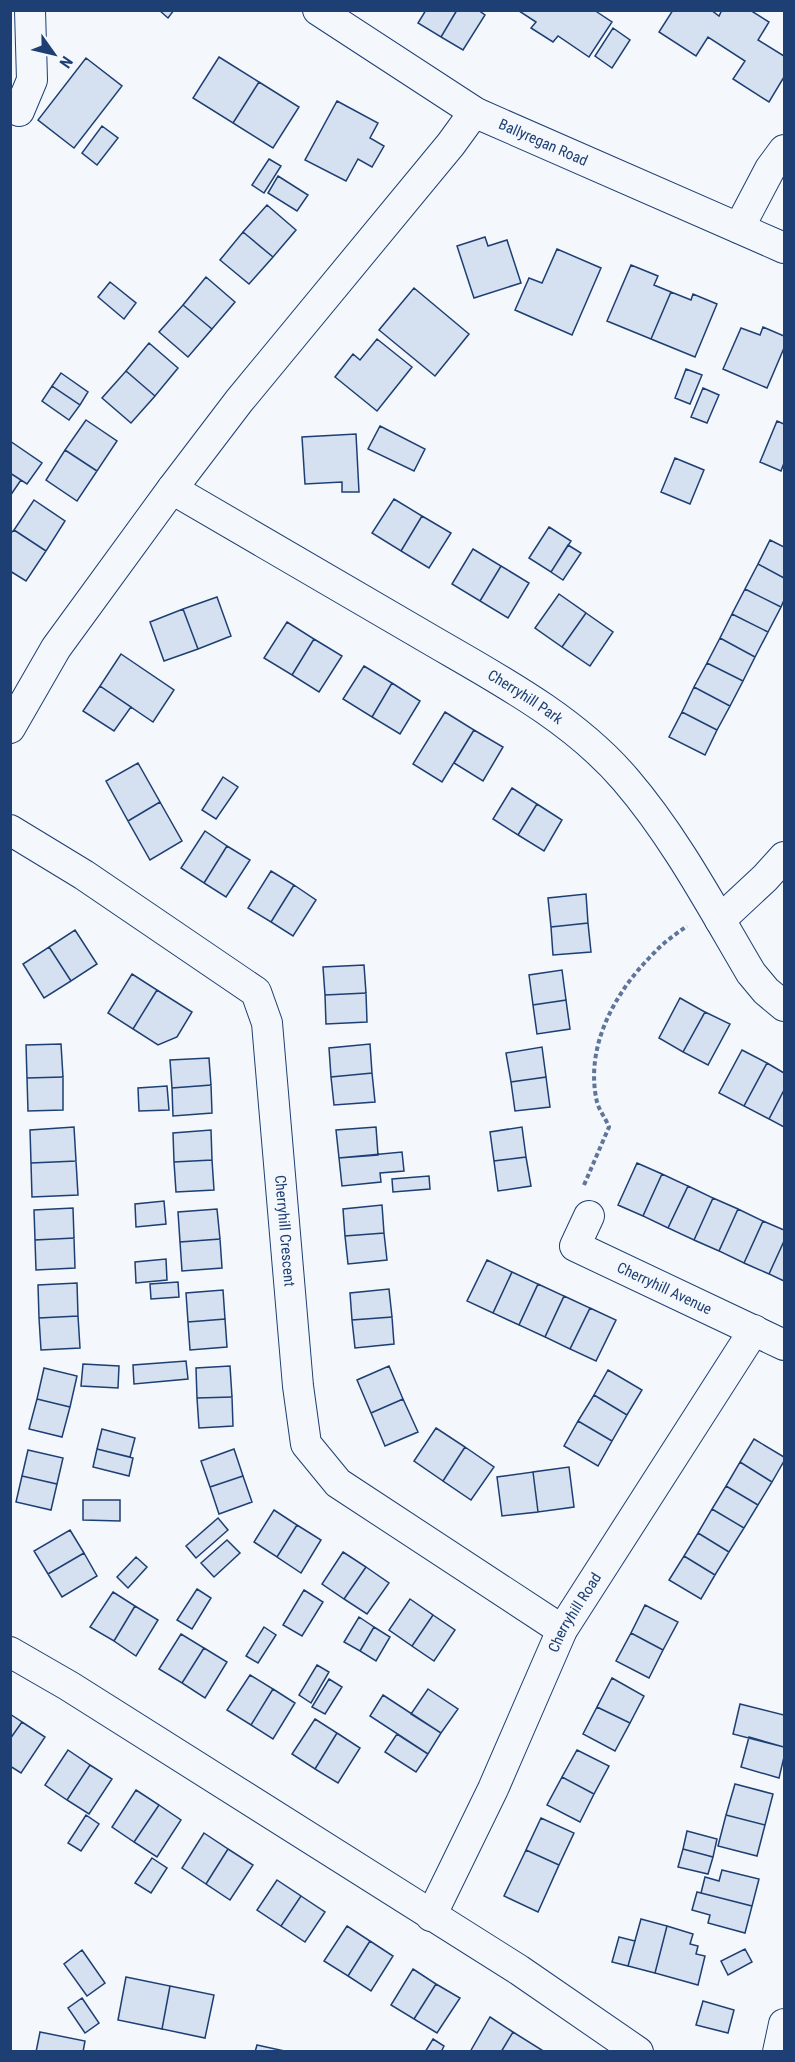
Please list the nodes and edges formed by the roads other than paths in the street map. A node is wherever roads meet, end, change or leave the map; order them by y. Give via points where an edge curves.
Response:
1 (30, 10) edge
2 (318, 10) edge
3 (19, 111) dead end
4 (476, 113) junction
5 (784, 150) edge
6 (739, 228) junction
7 (784, 248) edge
8 (172, 489) junction
9 (10, 728) edge
10 (10, 830) edge
11 (784, 857) edge
12 (715, 913) junction
13 (784, 1006) edge
14 (586, 1202) road end
15 (754, 1330) junction
16 (784, 1345) edge
17 (562, 1630) junction
18 (10, 1652) edge
19 (431, 1916) junction
20 (784, 2024) edge
21 (638, 2052) edge
22 (778, 2052) edge

1 - 3 street via 32,80
2 - 4 street, Ballyregan Road
4 - 6 street, Ballyregan Road
4 - 8 street via 239,401
5 - 6 street
6 - 7 street, Ballyregan Road
8 - 9 street via 56,648
8 - 12 street, Cherryhill Park via 485,672 548,711 589,743 624,778 658,822
10 - 17 street, Cherryhill Crescent via 84,875 256,992 267,1023 306,1444 338,1483
11 - 12 street via 765,878
12 - 13 street, Cherryhill Park via 751,973
14 - 15 street, Cherryhill Avenue via 575,1246
15 - 16 street, Cherryhill Avenue
15 - 17 street, Cherryhill Road
17 - 19 street, Cherryhill Road via 493,1788
18 - 19 street
19 - 21 street via 519,1970
20 - 22 street

